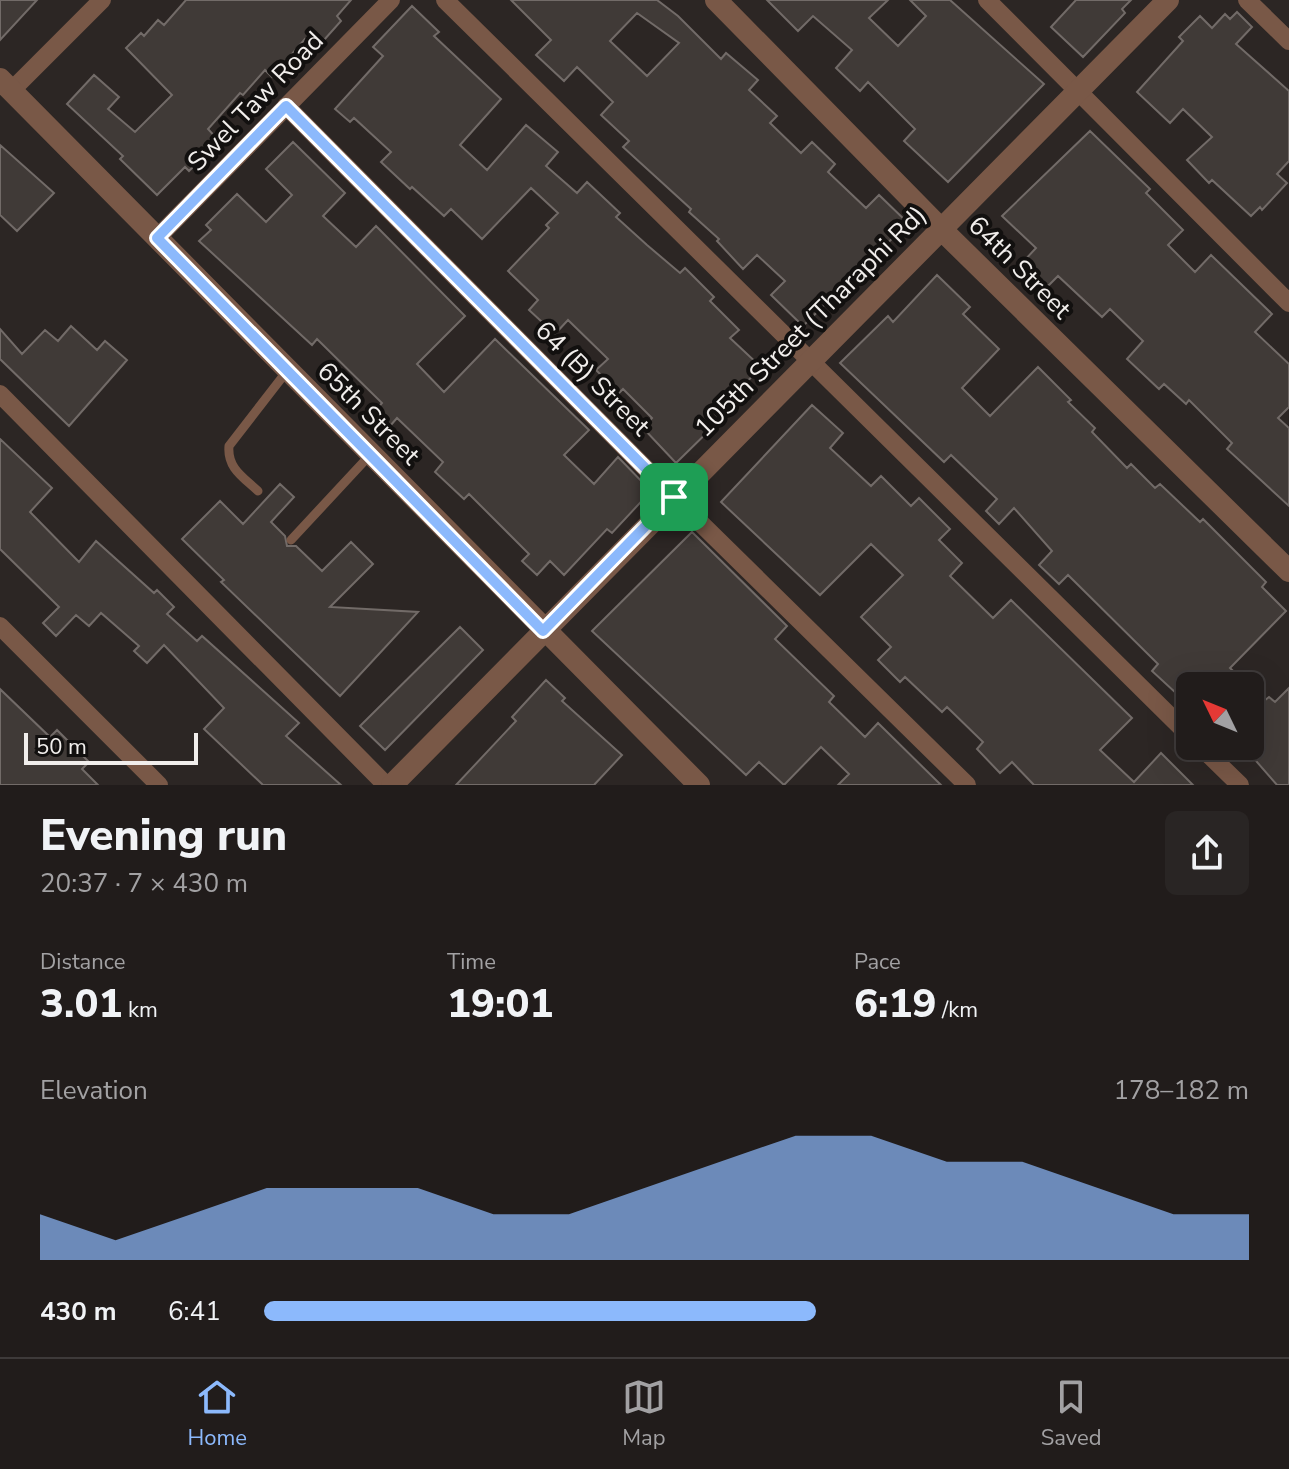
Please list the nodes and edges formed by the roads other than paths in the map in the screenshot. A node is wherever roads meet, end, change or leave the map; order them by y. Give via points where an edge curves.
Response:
1 (102, 0) edge
2 (391, 0) edge
3 (445, 0) edge
4 (716, 0) edge
5 (987, 0) edge
6 (1168, 0) edge
7 (1247, 0) edge
8 (1289, 41) edge
9 (6, 85) edge
10 (1080, 92) junction
11 (286, 106) junction
12 (941, 229) junction
13 (157, 238) junction
14 (1289, 303) edge
15 (809, 360) junction
16 (287, 371) junction
17 (0, 394) edge
18 (370, 455) junction
19 (258, 491) dead end
20 (674, 497) junction
21 (291, 540) dead end
22 (1289, 571) edge
23 (0, 626) edge
24 (543, 631) junction
25 (1176, 722) edge
26 (1214, 760) edge
27 (159, 785) edge
28 (389, 785) edge
29 (699, 785) edge
30 (967, 785) edge
31 (1240, 785) edge

1 - 9 street
2 - 11 street, Swel Taw Road
3 - 15 street
4 - 12 street, 64th Street
5 - 10 street
6 - 10 street, 105th Street (Tharaphi Rd)
7 - 8 street
9 - 13 street, 65th Street
10 - 12 street, 105th Street (Tharaphi Rd)
10 - 14 street
11 - 13 street, Swel Taw Road
11 - 20 street, 64 (B) Street
12 - 15 street, 105th Street (Tharaphi Rd)
12 - 22 street, 64th Street
13 - 16 street, 65th Street
15 - 20 street, 105th Street (Tharaphi Rd)
15 - 25 street
16 - 18 street, 65th Street
16 - 19 lane via 229,446 234,469
17 - 28 street
18 - 21 lane
18 - 24 street, 65th Street
20 - 24 street, 105th Street (Tharaphi Rd)
20 - 30 street, 64 (B) Street
23 - 27 street
24 - 28 street, 105th Street (Tharaphi Rd)
24 - 29 street, 65th Street
26 - 31 street

